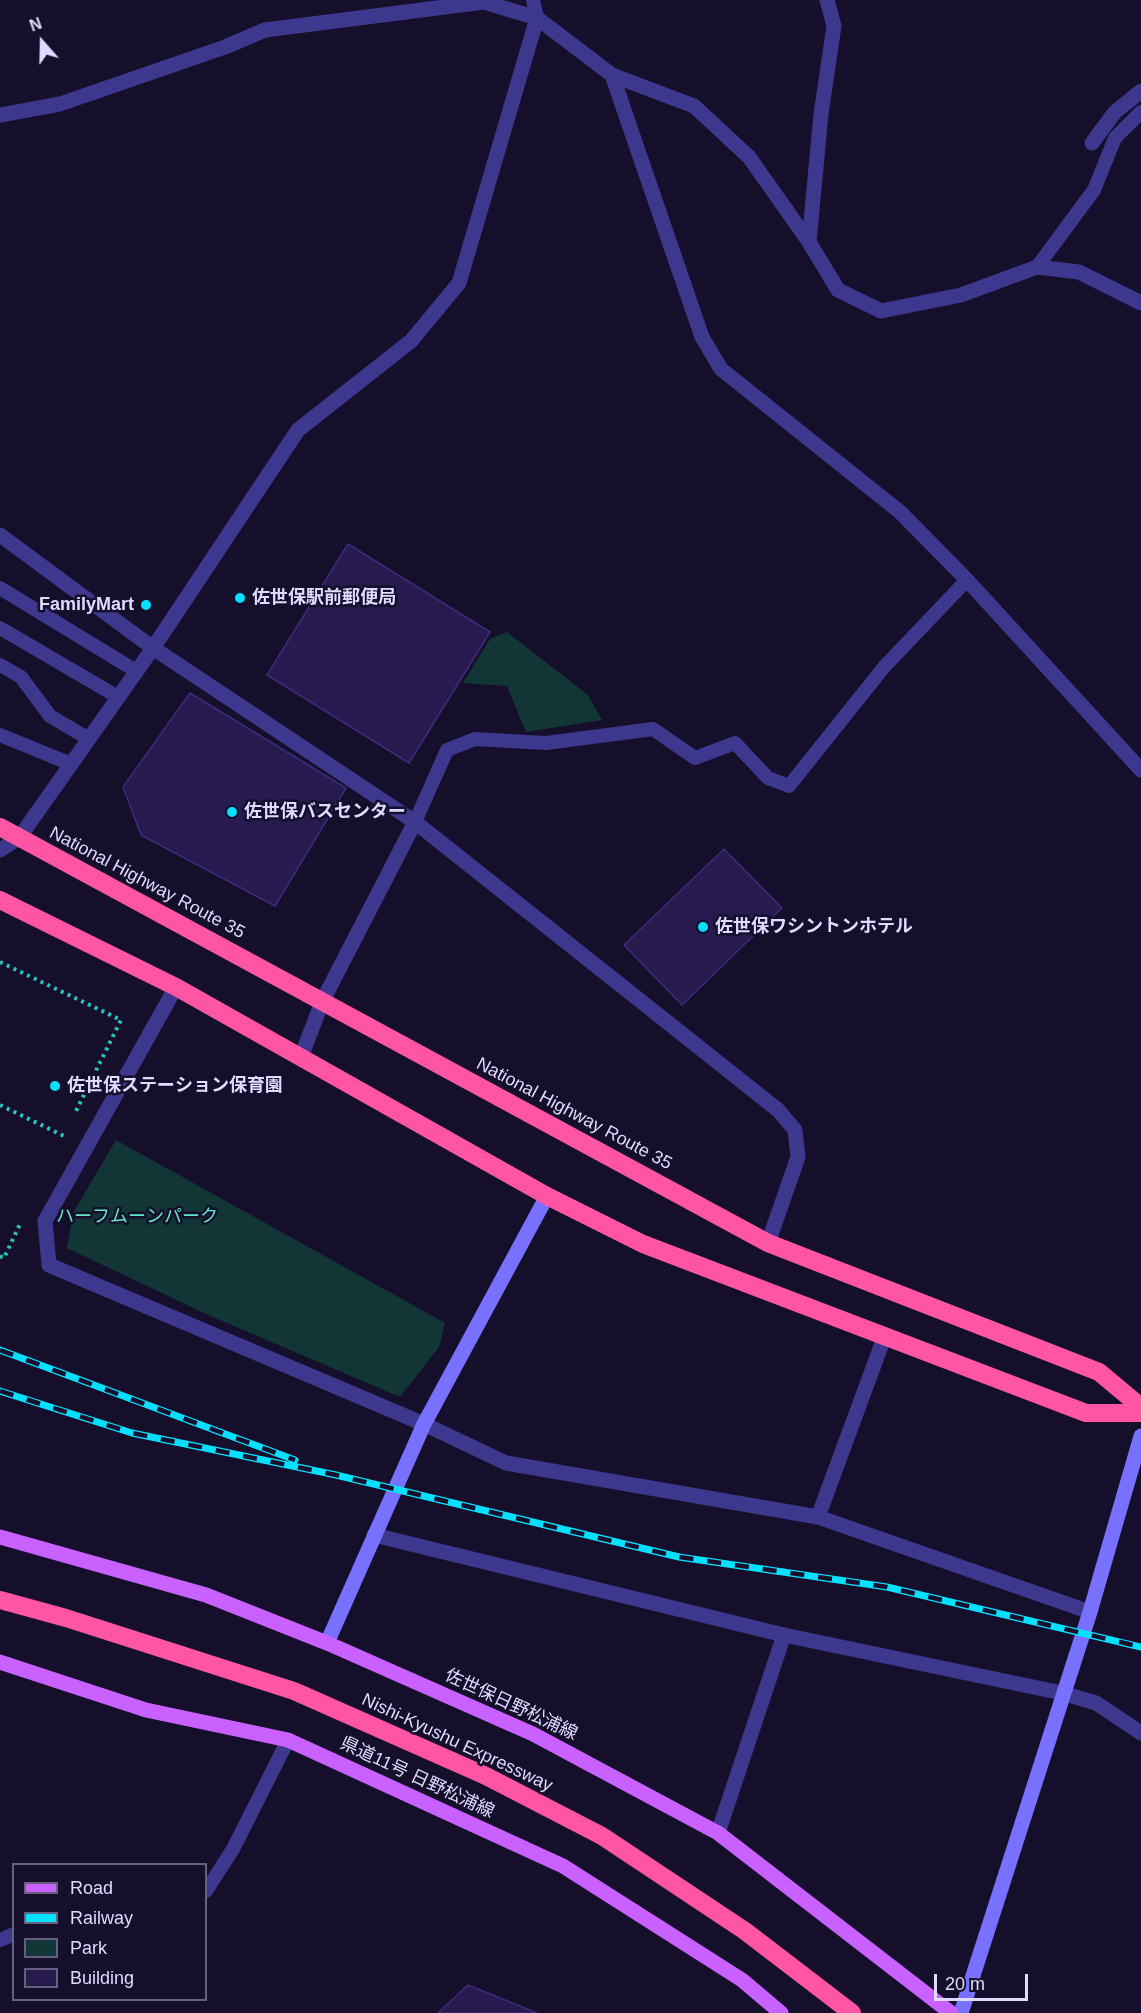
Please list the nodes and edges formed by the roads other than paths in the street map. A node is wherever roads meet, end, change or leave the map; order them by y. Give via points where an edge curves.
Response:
1 (533, 0) edge
2 (827, 0) edge
3 (537, 18) junction
4 (612, 75) junction
5 (1141, 91) edge
6 (1141, 112) edge
7 (0, 115) edge
8 (1092, 142) dead end
9 (809, 242) junction
10 (1038, 267) junction
11 (1141, 303) edge
12 (0, 535) edge
13 (967, 580) junction
14 (0, 588) edge
15 (0, 628) edge
16 (153, 648) junction
17 (0, 665) edge
18 (136, 671) junction
19 (118, 697) junction
20 (0, 735) edge
21 (89, 739) junction
22 (71, 764) junction
23 (1141, 770) edge
24 (415, 822) junction
25 (0, 827) edge
26 (19, 838) junction
27 (0, 850) edge
28 (0, 900) edge
29 (176, 987) junction
30 (322, 1002) junction
31 (301, 1057) junction
32 (547, 1196) junction
33 (768, 1243) junction
34 (884, 1338) junction
35 (1141, 1407) edge
36 (1141, 1413) edge
37 (424, 1424) junction
38 (1141, 1436) edge
39 (818, 1517) junction
40 (374, 1535) junction
41 (0, 1537) edge
42 (0, 1600) edge
43 (1090, 1612) junction
44 (784, 1635) junction
45 (327, 1643) junction
46 (0, 1662) edge
47 (1062, 1693) junction
48 (1141, 1733) edge
49 (288, 1740) junction
50 (718, 1833) junction
51 (207, 1889) edge
52 (781, 2013) edge
53 (852, 2013) edge
54 (951, 2013) edge
55 (961, 2013) edge

1 - 3 lane
2 - 9 street via 834,26
3 - 4 street
3 - 7 street via 484,2 265,30 60,104
3 - 16 street via 459,283 411,341 298,430
4 - 9 street via 694,106 749,157
4 - 13 street via 702,337 721,369 900,512
5 - 8 street via 1115,112
6 - 10 lane via 1115,138 1094,190
9 - 10 street via 838,290 881,311 962,295
10 - 11 street via 1079,272
12 - 16 street
13 - 23 street
13 - 24 lane via 884,667 789,786 768,778 735,743 695,758 653,729 546,743 475,739 447,750
14 - 18 lane
15 - 19 lane
16 - 18 street
16 - 24 street
17 - 21 lane via 21,677 50,716
18 - 19 street
19 - 21 street
20 - 22 lane
21 - 22 street
22 - 26 street
24 - 30 street
24 - 33 street via 778,1110 795,1130 798,1157
25 - 26 highway, National Highway Route 35
26 - 27 street
26 - 30 highway, National Highway Route 35
28 - 29 highway
29 - 31 highway
29 - 37 street via 45,1221 49,1265
30 - 31 street
30 - 33 highway, National Highway Route 35
31 - 32 highway
32 - 34 highway via 644,1244
32 - 37 street
33 - 35 highway, National Highway Route 35 via 1099,1372
34 - 36 highway via 1086,1413
34 - 39 street
37 - 39 street via 506,1463
37 - 40 street
38 - 43 street
39 - 43 street
40 - 44 street
40 - 45 street
41 - 45 main road, 佐世保日野松浦線 via 206,1595
42 - 53 highway, Nishi-Kyushu Expressway via 294,1691 486,1776 602,1836 746,1931
43 - 47 street
44 - 47 street
44 - 50 street
45 - 50 main road, 佐世保日野松浦線 via 533,1734
46 - 49 main road, 県道11号 日野松浦線 via 146,1710
47 - 48 street via 1096,1703
47 - 55 street
49 - 51 lane via 233,1849
49 - 52 main road, 県道11号 日野松浦線 via 563,1866 742,1980
50 - 54 main road, 佐世保日野松浦線

